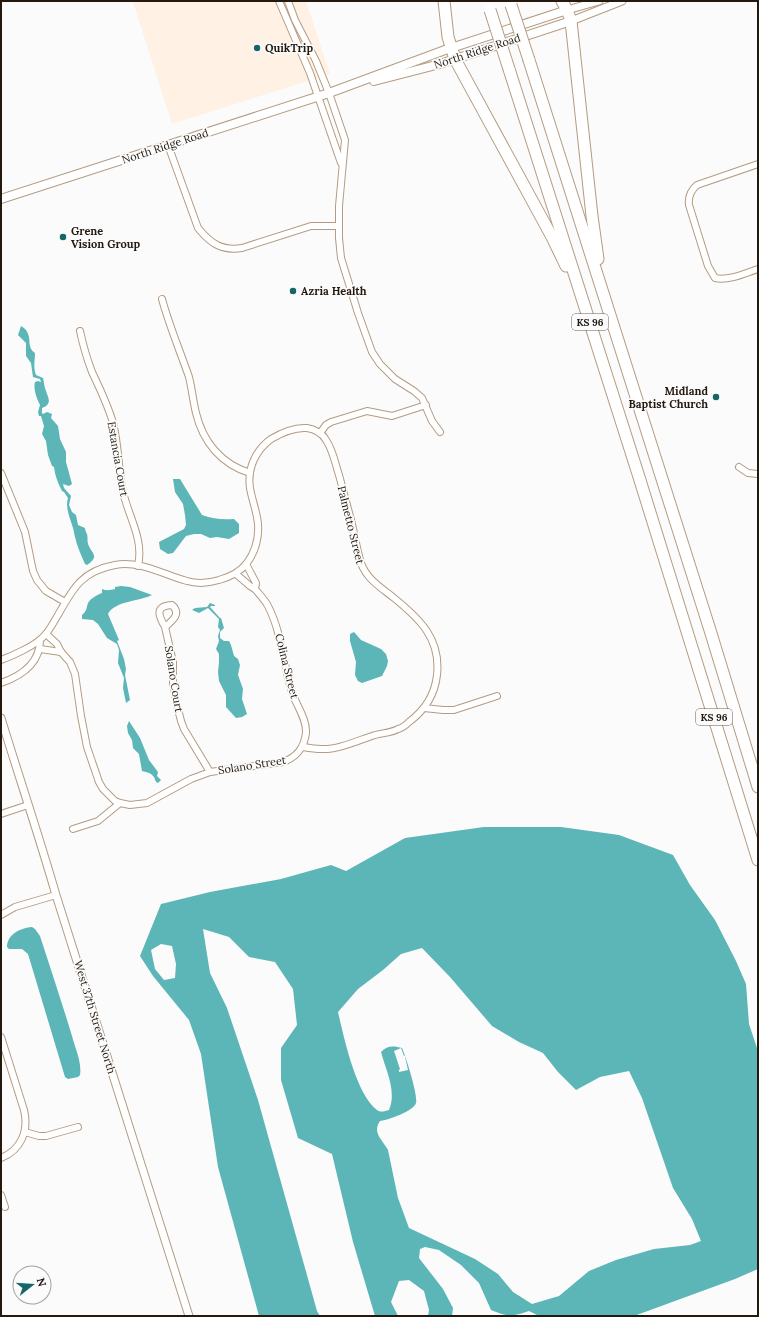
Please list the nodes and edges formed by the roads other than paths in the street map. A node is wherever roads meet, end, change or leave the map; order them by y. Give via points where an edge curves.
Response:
1 (278, 1) edge
2 (288, 1) edge
3 (444, 1) edge
4 (600, 1) edge
5 (622, 1) edge
6 (511, 3) edge
7 (489, 6) edge
8 (565, 6) edge
9 (570, 22) junction
10 (451, 48) junction
11 (455, 59) junction
12 (329, 93) junction
13 (318, 97) junction
14 (168, 145) junction
15 (758, 164) edge
16 (342, 167) junction
17 (1, 198) edge
18 (338, 226) junction
19 (758, 269) edge
20 (162, 299) dead end
21 (80, 331) dead end
22 (596, 341) junction
23 (624, 358) junction
24 (426, 405) junction
25 (440, 432) dead end
26 (320, 433) junction
27 (739, 467) dead end
28 (1, 473) edge
29 (250, 473) junction
30 (758, 474) edge
31 (246, 564) junction
32 (138, 566) junction
33 (236, 574) junction
34 (255, 589) junction
35 (65, 602) junction
36 (165, 627) dead end
37 (46, 634) junction
38 (40, 640) junction
39 (40, 649) junction
40 (61, 652) junction
41 (1, 660) edge
42 (1, 683) edge
43 (497, 696) dead end
44 (424, 708) junction
45 (1, 718) edge
46 (302, 747) junction
47 (210, 772) junction
48 (758, 786) edge
49 (120, 803) junction
50 (28, 805) junction
51 (1, 814) edge
52 (73, 830) dead end
53 (758, 860) edge
54 (56, 895) junction
55 (1, 915) edge
56 (1, 1040) edge
57 (78, 1127) dead end
58 (25, 1132) junction
59 (1, 1158) edge
60 (1, 1195) edge
61 (4, 1207) dead end
62 (189, 1316) edge

1 - 13 street via 305,59
2 - 12 street
3 - 10 highway
4 - 8 street, North Ridge Road
5 - 9 street, North Ridge Road
6 - 23 highway, KS 96, bridge
7 - 22 highway, KS 96, bridge
8 - 9 highway
8 - 10 main road, North Ridge Road
9 - 11 main road, North Ridge Road
9 - 23 highway via 595,240
10 - 11 highway
10 - 12 main road, North Ridge Road
11 - 12 main road, North Ridge Road
11 - 22 highway via 560,254
12 - 13 main road, North Ridge Road
12 - 16 street via 345,140
13 - 14 main road, North Ridge Road
13 - 16 street
14 - 17 main road, North Ridge Road
14 - 18 street via 198,228 219,247 231,250 311,226
15 - 19 street via 697,185 692,190 689,200 708,266 716,278 723,279
16 - 18 street
18 - 24 street via 341,258 372,352 385,370 414,391
20 - 29 street via 190,381 202,431 222,459
21 - 32 street, Estancia Court via 92,371 113,422 123,491 140,544
22 - 53 highway, KS 96
23 - 48 highway, KS 96
24 - 25 street via 432,421
24 - 26 street via 392,416 367,412 332,422
26 - 29 street via 301,429 274,437 257,453
26 - 44 street, Palmetto Street via 327,441 334,459 363,570 420,620 431,638 437,658 437,678 431,697
27 - 30 street via 748,473
28 - 35 street via 25,532 37,580 46,591
29 - 31 street via 250,486 258,523 258,540
31 - 33 street
31 - 34 street, Colina Street via 256,583
32 - 33 street via 195,583 214,581
32 - 35 street via 122,564 97,570 82,579
33 - 34 street, Colina Street
34 - 46 street, Colina Street via 267,605 276,625 290,683 305,724 306,735
35 - 37 street
36 - 47 street, Solano Court via 173,662 173,683 181,721
37 - 38 street
37 - 40 street via 57,644
38 - 39 street
38 - 41 street
39 - 40 street
39 - 42 street via 27,670
40 - 49 street via 70,662 75,674 83,731 99,782 103,789
43 - 44 street via 454,710
44 - 46 street via 397,730 332,748
45 - 50 street, West 37th Street North
46 - 47 street, Solano Street via 291,760
47 - 49 street, Solano Street via 187,781 147,803
49 - 52 street via 98,821
50 - 51 street
50 - 54 street, West 37th Street North via 41,840
54 - 55 street via 15,907
54 - 62 street, West 37th Street North
56 - 58 street via 24,1110
57 - 58 street via 46,1136
58 - 59 street via 17,1148
60 - 61 street

